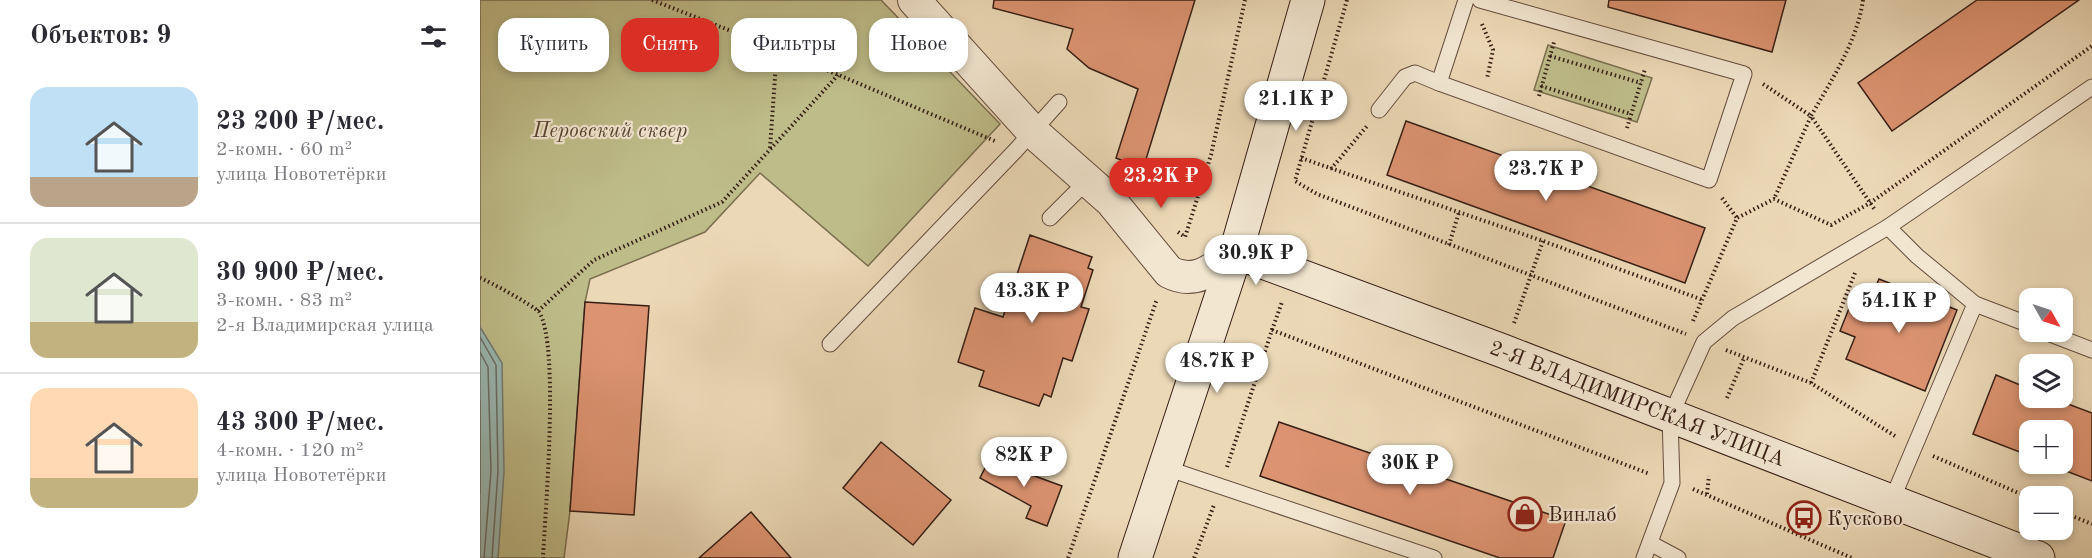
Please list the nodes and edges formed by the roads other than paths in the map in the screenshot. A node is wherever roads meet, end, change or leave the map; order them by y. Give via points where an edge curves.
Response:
1 (914, 0) edge
2 (1308, 0) edge
3 (1471, 0) edge
4 (1439, 83) junction
5 (2092, 87) edge
6 (1059, 102) dead end
7 (1379, 110) road end
8 (1025, 141) junction
9 (1100, 190) junction
10 (1050, 218) dead end
11 (1888, 227) junction
12 (1236, 252) junction
13 (1975, 304) junction
14 (2019, 322) edge
15 (2071, 342) edge
16 (830, 344) dead end
17 (2092, 350) edge
18 (1670, 417) junction
19 (1166, 468) junction
20 (1891, 502) junction
21 (1650, 543) junction
22 (1135, 558) edge
23 (1434, 558) edge
24 (1644, 558) edge
25 (1678, 558) edge
26 (2038, 558) edge

1 - 8 street
2 - 12 street
3 - 4 lane
3 - 4 lane via 1744,74 1709,180
4 - 7 lane via 1415,73 1405,76
5 - 11 lane
6 - 8 lane
8 - 9 street
8 - 16 lane
9 - 10 lane
9 - 12 street via 1169,272 1180,278 1193,279
11 - 13 lane
11 - 18 lane via 1733,318 1704,342
12 - 18 street, 2-Я ВЛАДИМИРСКАЯ УЛИЦА
12 - 19 street
13 - 14 lane
13 - 20 lane
15 - 17 lane
18 - 20 street, 2-Я ВЛАДИМИРСКАЯ УЛИЦА
18 - 21 lane via 1672,483
19 - 22 street
19 - 23 lane
20 - 26 street, 2-Я ВЛАДИМИРСКАЯ УЛИЦА
21 - 24 lane
21 - 25 lane

